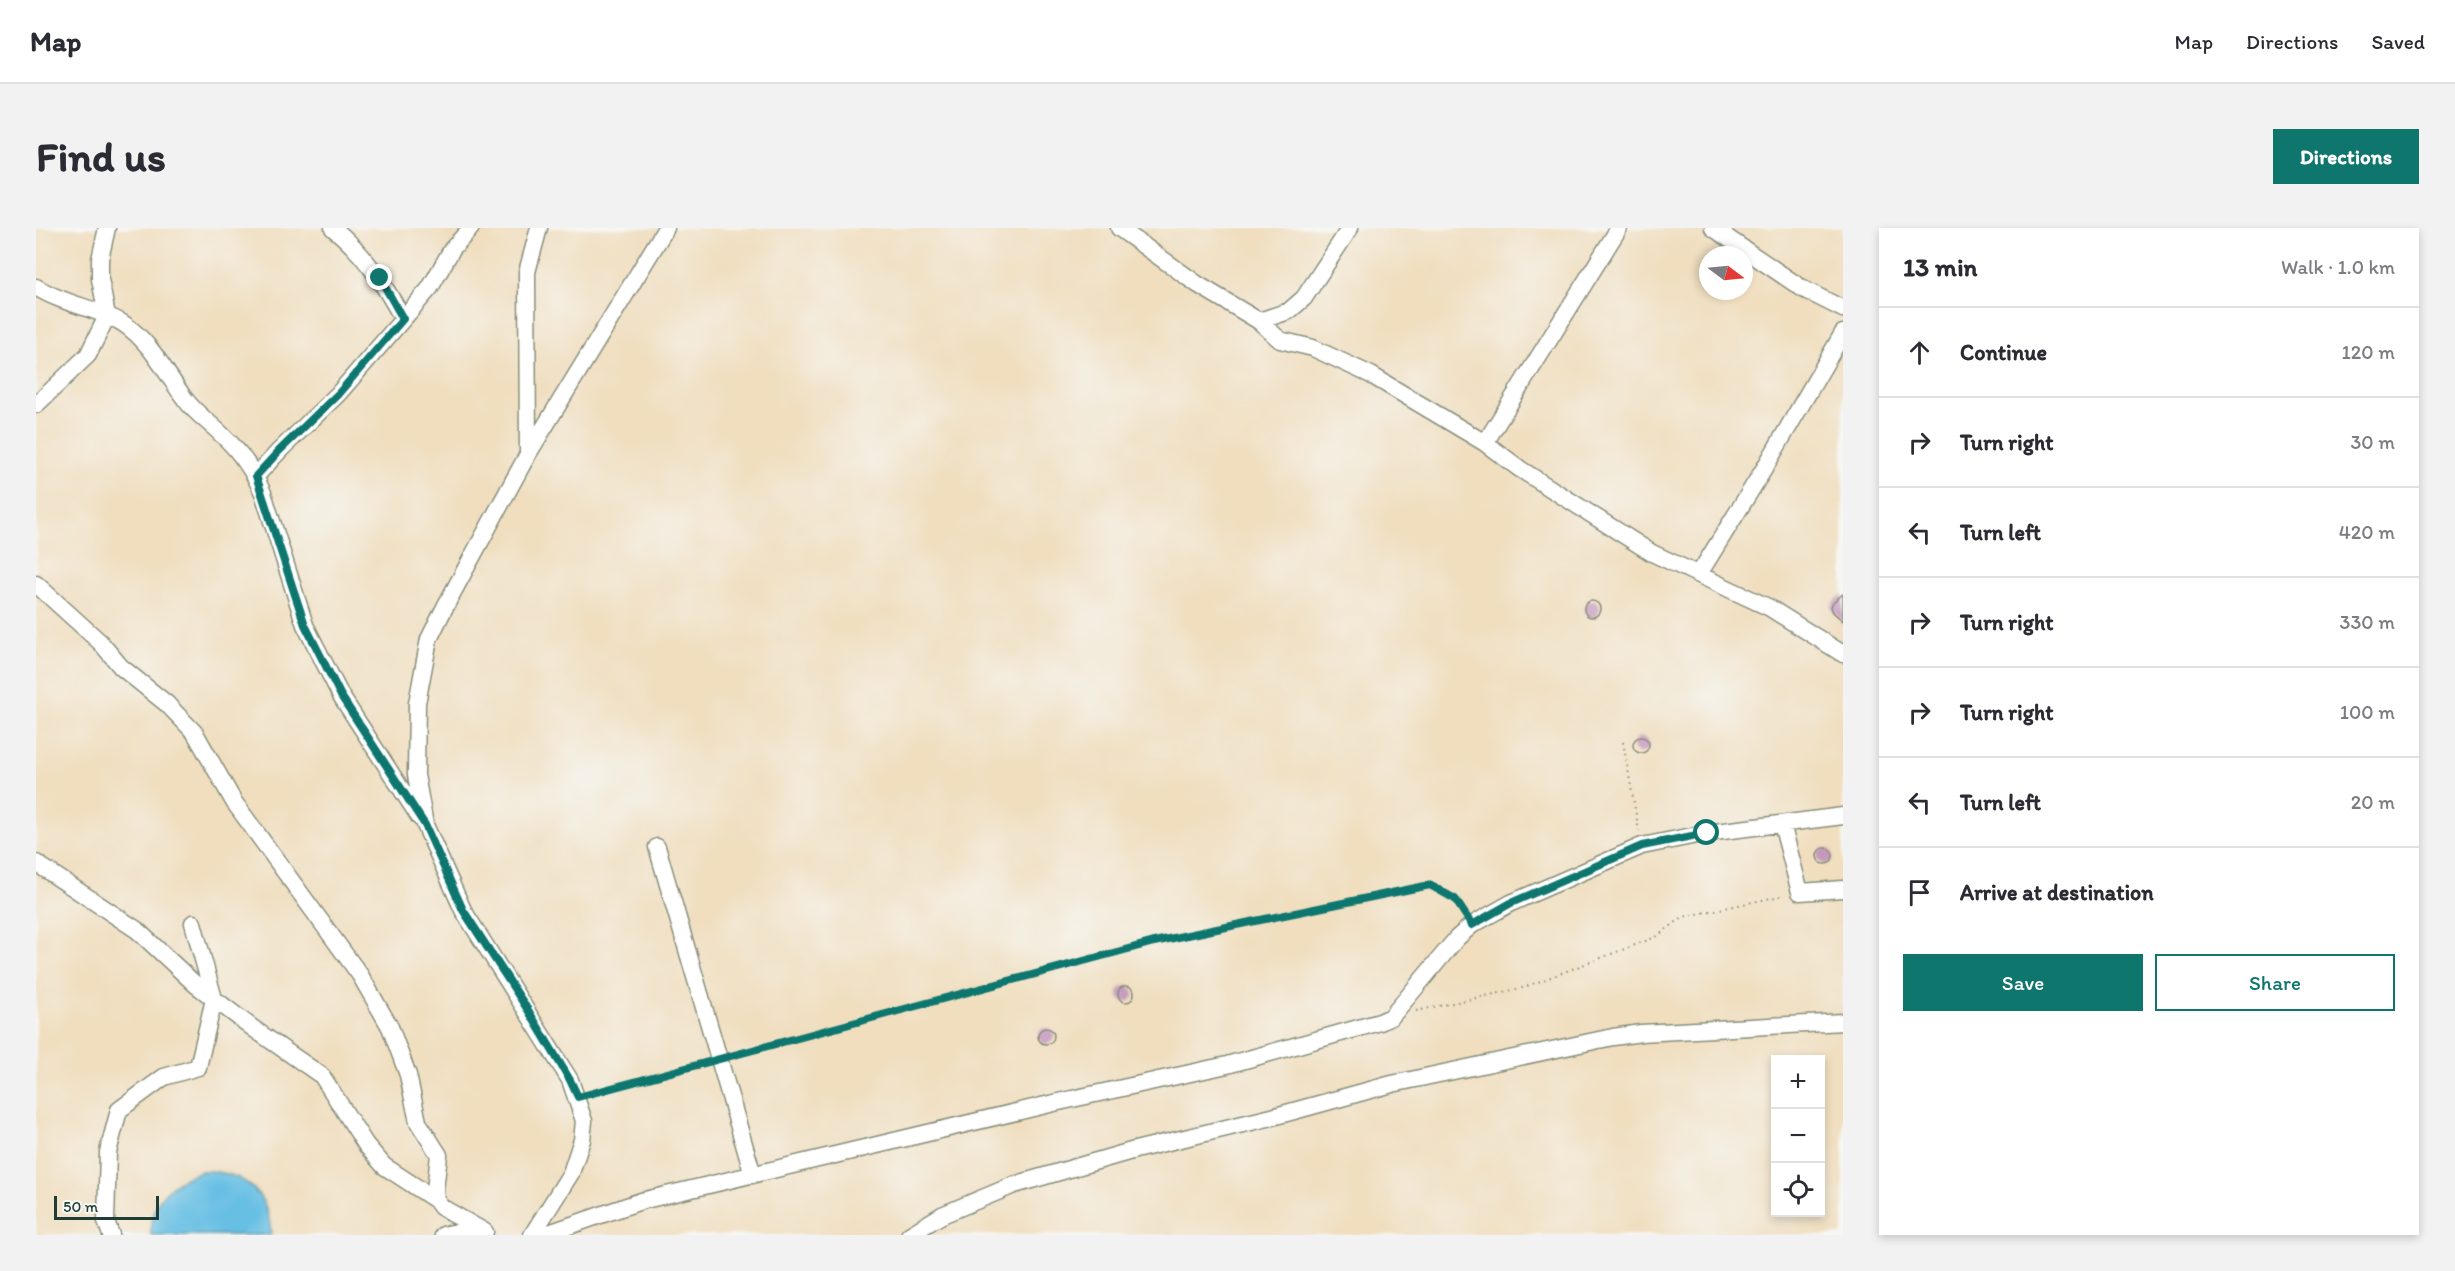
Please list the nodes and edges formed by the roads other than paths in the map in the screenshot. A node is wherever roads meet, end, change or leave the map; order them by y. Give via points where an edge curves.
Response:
1 (107, 228) edge
2 (333, 228) edge
3 (471, 228) edge
4 (539, 228) edge
5 (666, 228) edge
6 (1119, 228) edge
7 (1350, 228) edge
8 (1619, 228) edge
9 (1713, 228) edge
10 (36, 287) edge
11 (1843, 309) edge
12 (107, 316) junction
13 (403, 319) junction
14 (1259, 321) junction
15 (1843, 333) edge
16 (36, 405) edge
17 (1485, 443) junction
18 (528, 454) junction
19 (256, 476) junction
20 (1699, 574) junction
21 (36, 584) edge
22 (1843, 654) edge
23 (1843, 816) edge
24 (1782, 824) junction
25 (425, 825) junction
26 (657, 847) dead end
27 (36, 863) edge
28 (1843, 889) edge
29 (193, 923) dead end
30 (214, 999) junction
31 (1843, 1022) edge
32 (753, 1175) junction
33 (436, 1200) junction
34 (489, 1234) edge
35 (111, 1235) edge
36 (443, 1235) edge
37 (532, 1235) edge
38 (543, 1235) edge
39 (909, 1235) edge

1 - 12 street via 99,259 100,289
2 - 13 street via 380,278
3 - 13 street via 452,249 430,288
4 - 18 street via 527,272
5 - 18 street
6 - 14 street via 1197,284
7 - 14 street via 1304,298 1289,311
8 - 17 street
9 - 11 street via 1803,289
10 - 12 street via 57,299
12 - 16 street via 88,355
12 - 19 street via 131,330 185,400 229,442
13 - 19 street via 338,394
14 - 17 street via 1280,340 1313,348 1371,375
15 - 20 street
17 - 20 street via 1652,553
18 - 25 street via 429,639 417,703 416,739 416,775
19 - 25 street via 305,625 341,696
20 - 22 street via 1770,608
21 - 33 street via 195,733 240,810 360,975 390,1027 408,1075 418,1122 439,1155
23 - 24 street
24 - 28 street via 1800,892
24 - 32 street via 1642,846 1511,903 1457,938 1391,1017 1380,1022 1227,1065
25 - 37 street via 463,910 578,1097 584,1120 582,1140 570,1173
26 - 32 street
27 - 30 street via 137,930
29 - 30 street
30 - 33 street via 322,1076 384,1166
30 - 35 street via 198,1067 164,1077 119,1110 108,1152 106,1221
31 - 39 street via 1613,1037 1392,1084 1014,1185 942,1215
32 - 38 street via 641,1201
33 - 34 street via 441,1207
34 - 36 street via 466,1230

